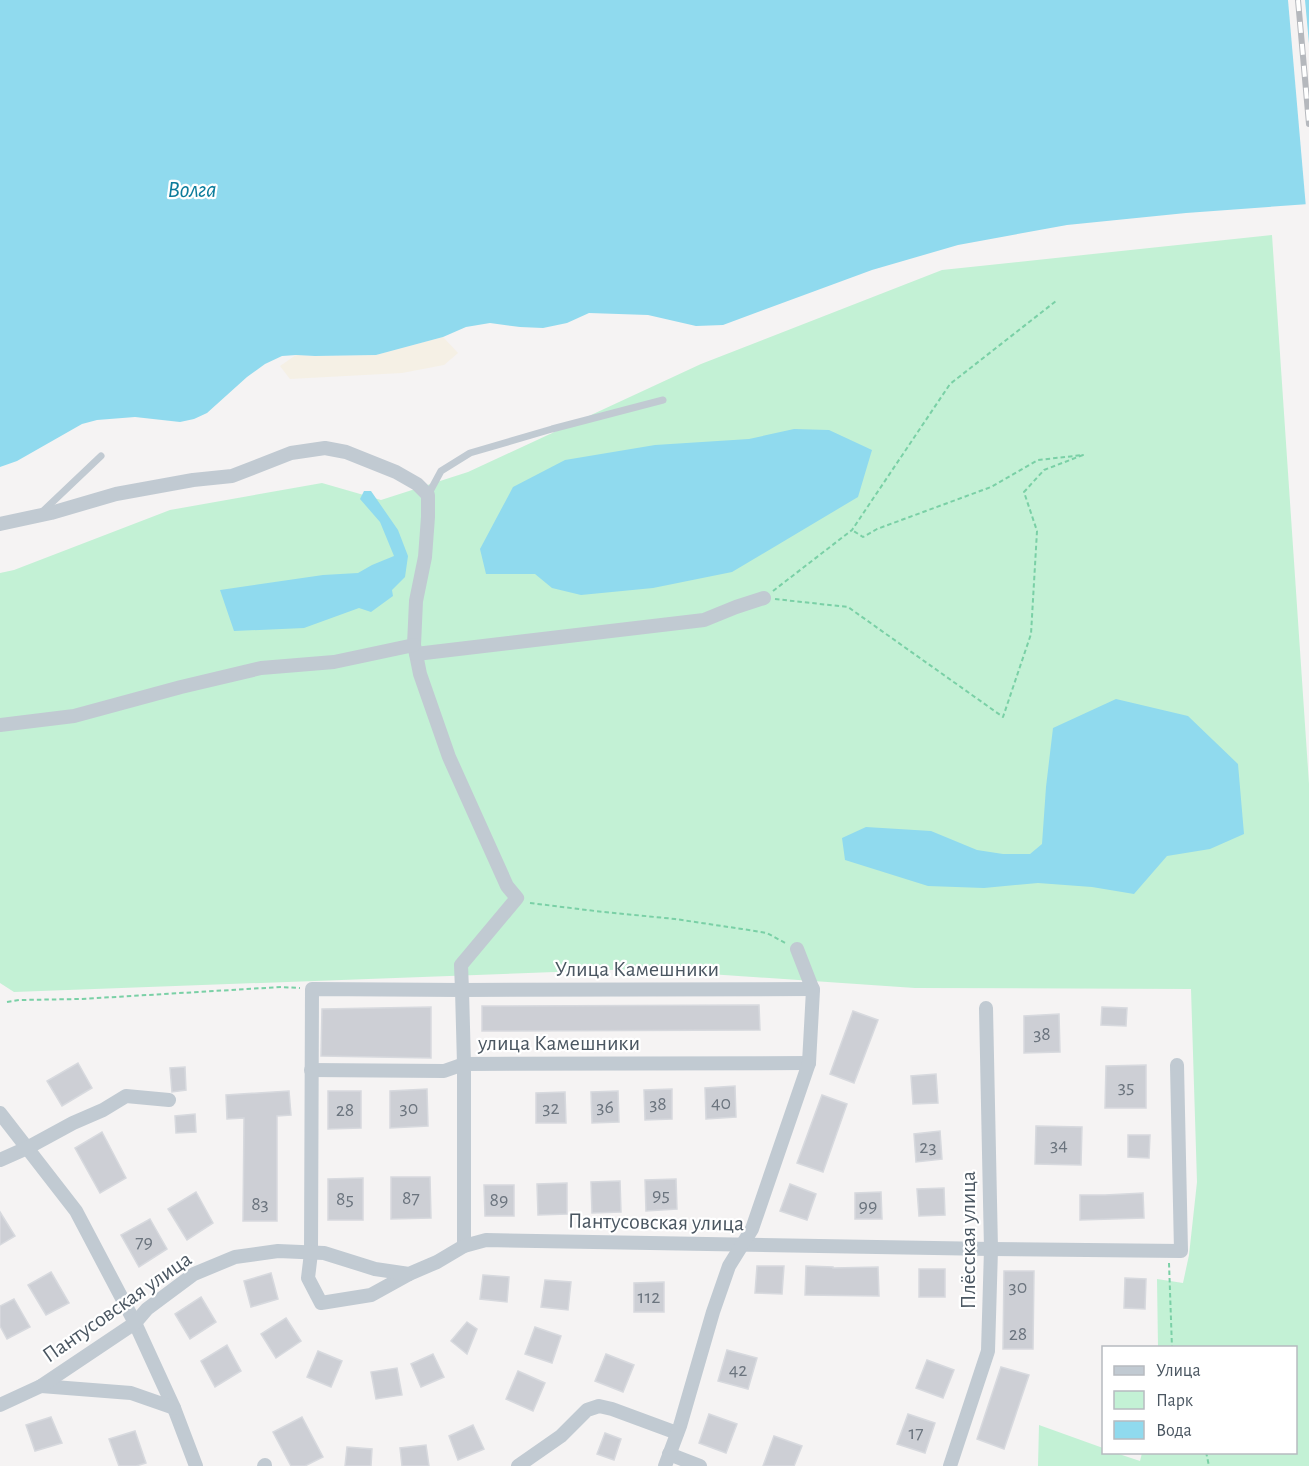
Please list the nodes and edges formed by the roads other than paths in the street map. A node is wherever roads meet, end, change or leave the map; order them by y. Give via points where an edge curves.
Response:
1 (663, 400) dead end
2 (101, 456) dead end
3 (428, 495) junction
4 (37, 516) junction
5 (0, 524) edge
6 (764, 598) road end
7 (415, 650) junction
8 (0, 725) edge
9 (797, 949) road end
10 (813, 989) junction
11 (462, 990) junction
12 (986, 1008) dead end
13 (809, 1063) junction
14 (465, 1064) junction
15 (1177, 1065) dead end
16 (311, 1070) junction
17 (169, 1100) dead end
18 (0, 1113) edge
19 (27, 1148) junction
20 (0, 1160) edge
21 (742, 1245) junction
22 (464, 1246) junction
23 (991, 1249) junction
24 (311, 1253) junction
25 (409, 1274) junction
26 (135, 1323) junction
27 (41, 1386) junction
28 (0, 1405) edge
29 (174, 1408) junction
30 (677, 1433) junction
31 (667, 1460) edge
32 (196, 1466) edge
33 (518, 1466) edge
34 (700, 1466) edge
35 (950, 1466) edge

1 - 3 lane via 470,453 441,471
2 - 4 lane
3 - 4 street via 396,472 325,448 291,453 232,476 116,494
3 - 7 street via 416,601
4 - 5 street
6 - 7 street via 704,620
7 - 8 street via 261,668 74,716
7 - 11 street via 449,757 507,886 517,898 461,965
9 - 10 street
10 - 11 street, Улица Камешники
10 - 13 street
11 - 14 street
11 - 16 street, Улица Камешники via 312,989
12 - 23 street, Плёсская улица
13 - 14 street, улица Камешники
13 - 21 street via 752,1229
14 - 16 street, улица Камешники via 444,1071
14 - 22 street
15 - 23 street, Пантусовская улица via 1181,1251
16 - 24 street
17 - 19 street via 126,1096
18 - 19 street
19 - 20 street
19 - 26 street via 76,1210
21 - 22 street, Пантусовская улица via 486,1240
21 - 23 street, Пантусовская улица
21 - 30 street via 729,1266 713,1312
22 - 25 street, Пантусовская улица
23 - 35 street, Плёсская улица via 988,1351
24 - 25 street, Пантусовская улица
24 - 25 street via 308,1278 321,1303 371,1295
24 - 26 street, Пантусовская улица via 278,1251 235,1257 194,1274 147,1309
26 - 27 street, Пантусовская улица
26 - 29 street
27 - 28 street, Пантусовская улица
27 - 29 street via 131,1393
29 - 32 street
30 - 31 street
30 - 33 street via 599,1406 586,1410 561,1436
31 - 34 street

